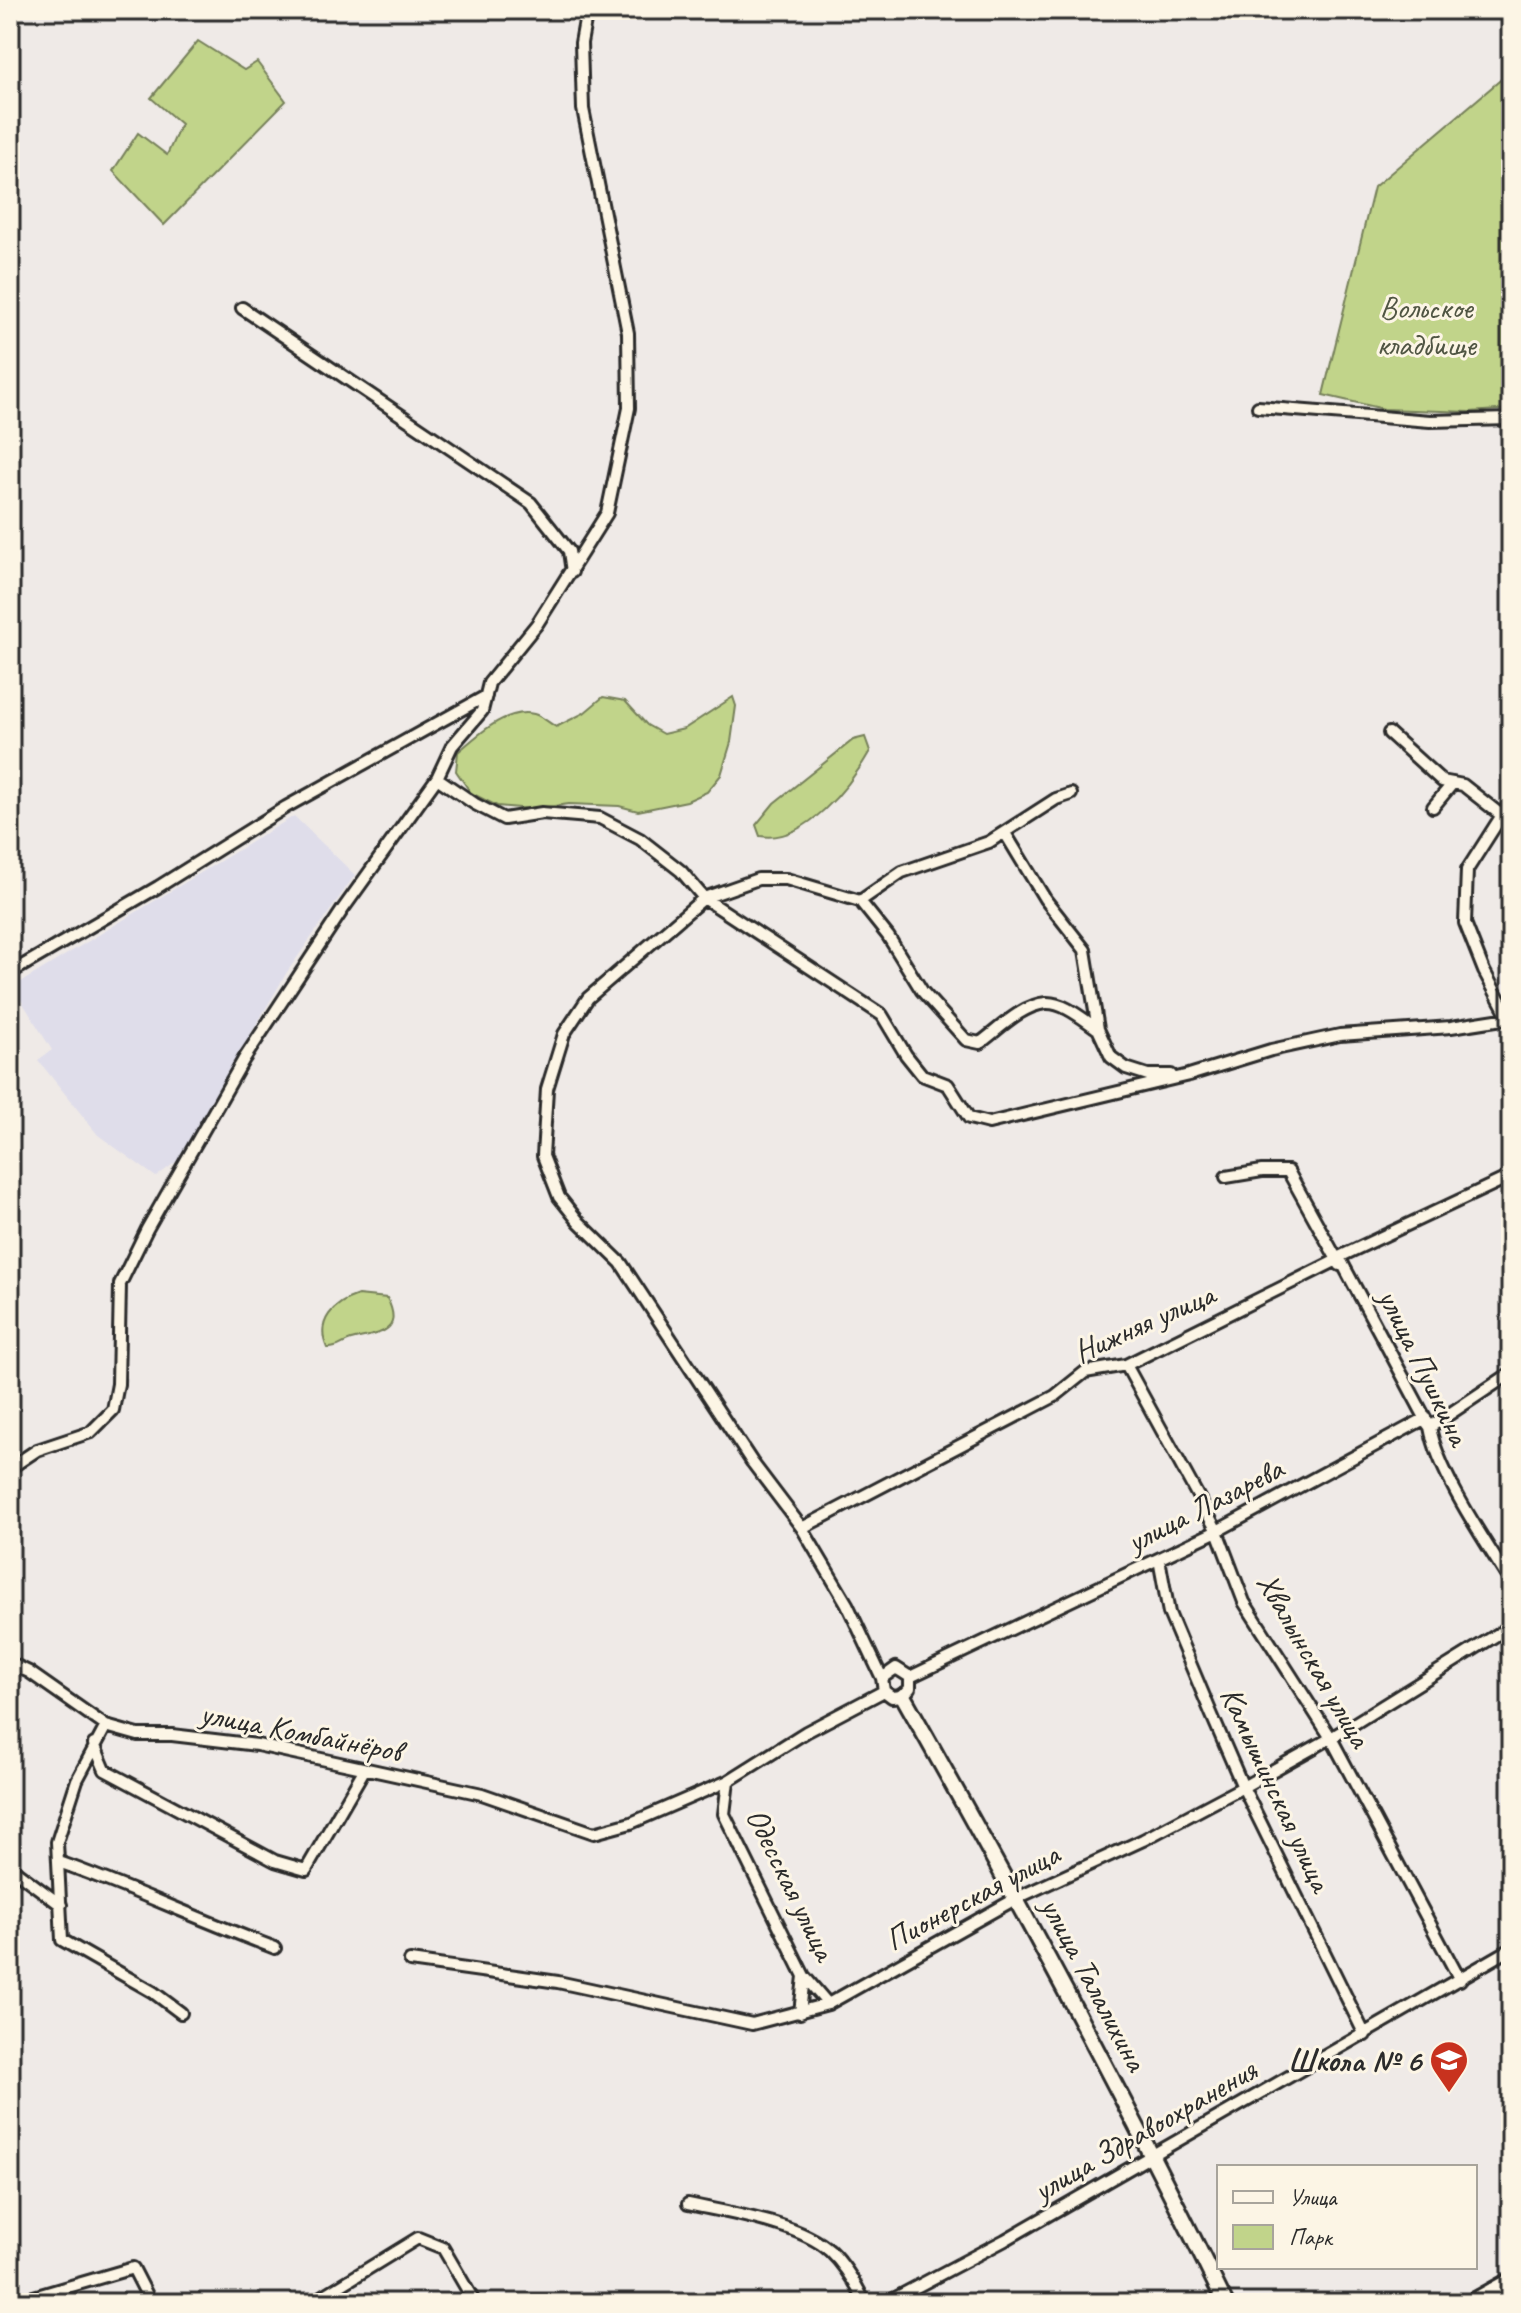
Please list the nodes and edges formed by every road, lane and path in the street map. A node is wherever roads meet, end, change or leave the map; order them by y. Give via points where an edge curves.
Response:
1 (587, 10) edge
2 (242, 308) dead end
3 (1258, 407) dead end
4 (1511, 419) edge
5 (572, 572) junction
6 (486, 696) junction
7 (1389, 733) dead end
8 (437, 778) junction
9 (1453, 783) junction
10 (1071, 794) dead end
11 (1511, 801) edge
12 (1433, 807) dead end
13 (1501, 815) junction
14 (1005, 833) junction
15 (704, 898) junction
16 (860, 901) junction
17 (10, 973) edge
18 (1510, 1020) edge
19 (1098, 1029) junction
20 (1189, 1075) junction
21 (1511, 1176) edge
22 (1226, 1177) dead end
23 (1338, 1259) junction
24 (1126, 1365) junction
25 (1511, 1373) edge
26 (1427, 1423) junction
27 (10, 1468) edge
28 (802, 1528) junction
29 (1217, 1531) junction
30 (1159, 1559) junction
31 (1511, 1583) edge
32 (1511, 1626) edge
33 (10, 1663) edge
34 (910, 1677) junction
35 (882, 1678) junction
36 (884, 1691) junction
37 (903, 1696) junction
38 (106, 1726) junction
39 (1331, 1738) junction
40 (94, 1744) junction
41 (364, 1770) junction
42 (728, 1781) junction
43 (1243, 1787) junction
44 (59, 1862) junction
45 (10, 1867) edge
46 (1017, 1898) junction
47 (61, 1905) junction
48 (275, 1948) dead end
49 (1511, 1949) edge
50 (410, 1961) dead end
51 (804, 1976) junction
52 (1460, 1980) junction
53 (828, 2004) junction
54 (181, 2013) dead end
55 (800, 2013) junction
56 (1365, 2035) junction
57 (1153, 2154) junction
58 (688, 2204) dead end
59 (1511, 2280) edge
60 (13, 2303) edge
61 (151, 2303) edge
62 (312, 2303) edge
63 (475, 2303) edge
64 (865, 2303) edge
65 (886, 2303) edge
66 (1225, 2303) edge
67 (1470, 2303) edge

1 - 5 street via 581,43 583,109 628,333 629,408 607,513
2 - 5 street via 531,503 569,551
3 - 4 street via 1430,421
5 - 6 street via 496,671
6 - 8 street via 482,711 452,746
6 - 17 street via 286,807
7 - 9 street via 1442,781
8 - 15 street via 504,819 542,813 600,818 640,839 681,871
8 - 27 street via 244,1059 147,1229 120,1284 113,1410 91,1432 37,1450
9 - 12 street
9 - 13 street
10 - 14 street
11 - 13 street
13 - 18 street via 1467,870 1465,923
14 - 16 street via 902,872
14 - 19 street via 1045,899 1085,950
15 - 16 street via 758,879 786,879
15 - 20 street via 882,1015 922,1075 948,1085 969,1118 989,1123
15 - 28 street via 588,998 564,1034 547,1089 543,1156 559,1197 621,1263 752,1462
16 - 19 street via 922,991 966,1040 980,1043 1024,1011 1048,1003
18 - 20 street via 1340,1035
19 - 20 street via 1111,1057 1126,1068 1148,1075
21 - 23 street, Нижняя улица
22 - 23 street, улица Пушкина via 1288,1171
23 - 24 street, Нижняя улица
23 - 26 street, улица Пушкина
24 - 28 street, Нижняя улица via 1085,1372 1055,1396
24 - 29 street, Хвалынская улица
25 - 26 street, улица Лазарева
26 - 29 street, улица Лазарева
26 - 31 street, улица Пушкина via 1474,1523
28 - 35 street
29 - 30 street, улица Лазарева
29 - 39 street, Хвалынская улица via 1244,1602
30 - 34 street, улица Лазарева
30 - 43 street, Камышинская улица via 1169,1613
32 - 39 street, Пионерская улица
33 - 38 street, улица Комбайнёров
34 - 35 street via 896,1668
34 - 37 street
35 - 36 street
36 - 37 street
36 - 42 street
37 - 46 street, улица Талалихина
38 - 40 street
38 - 41 street, улица Комбайнёров via 138,1735 257,1745
39 - 43 street, Пионерская улица
39 - 52 street, Хвалынская улица
40 - 41 street via 105,1770 275,1861 306,1870
40 - 44 street via 57,1842
41 - 42 street, улица Комбайнёров via 482,1794 594,1833 631,1823
42 - 51 street, Одесская улица via 724,1814
43 - 46 street, Пионерская улица
43 - 56 street, Камышинская улица
44 - 47 street
44 - 48 street
45 - 47 street
46 - 53 street, Пионерская улица
46 - 57 street, улица Талалихина
47 - 54 street via 62,1940
49 - 52 street, улица Здравоохранения
50 - 55 street, Пионерская улица via 558,1982 752,2024
51 - 53 street, Одесская улица
51 - 55 street
52 - 56 street, улица Здравоохранения
53 - 55 street, Пионерская улица
56 - 57 street, улица Здравоохранения
57 - 65 street, улица Здравоохранения
57 - 66 street, улица Талалихина
58 - 64 street via 792,2230 829,2250 851,2275
59 - 67 street
60 - 61 street via 133,2268
62 - 63 street via 418,2238 443,2248

